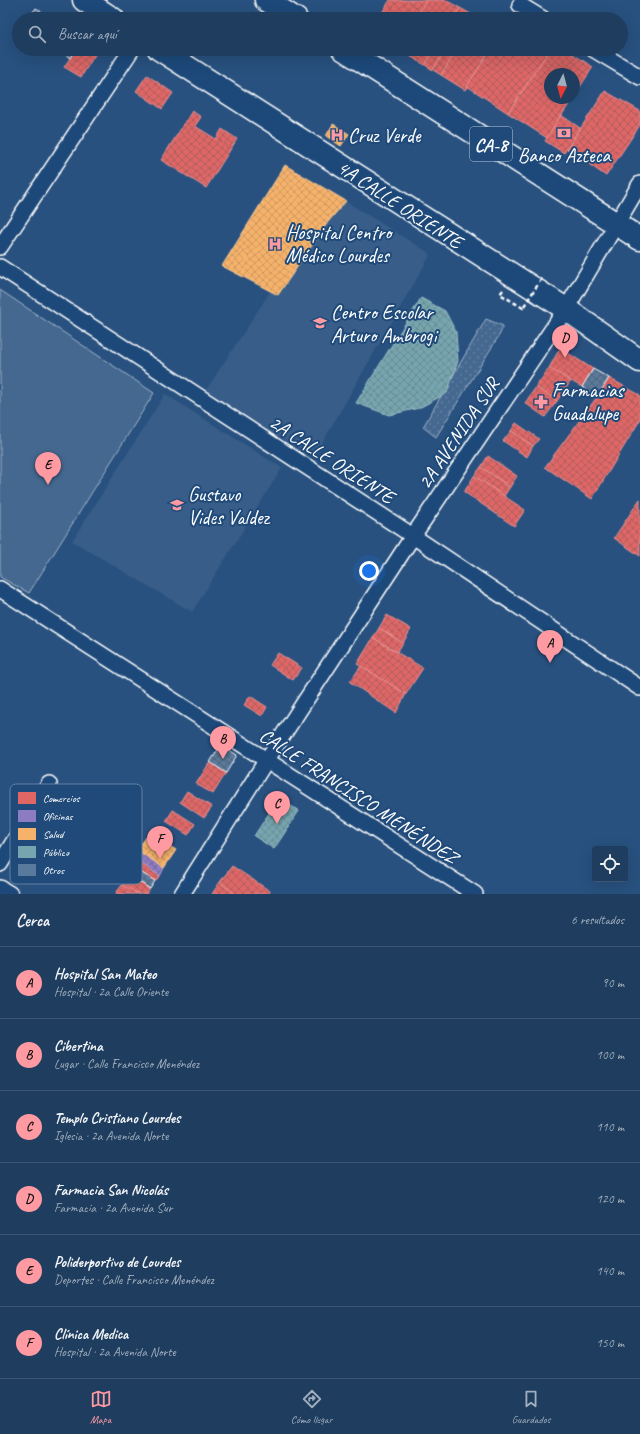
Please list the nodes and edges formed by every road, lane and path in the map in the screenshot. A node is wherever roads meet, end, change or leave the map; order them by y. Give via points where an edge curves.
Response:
1 (266, 0) edge
2 (520, 5) dead end
3 (285, 12) edge
4 (532, 12) edge
5 (127, 56) edge
6 (170, 56) edge
7 (353, 56) edge
8 (605, 56) edge
9 (640, 77) edge
10 (640, 184) edge
11 (616, 224) junction
12 (640, 240) edge
13 (0, 247) edge
14 (0, 267) edge
15 (542, 278) dead end
16 (500, 294) dead end
17 (566, 309) junction
18 (640, 361) edge
19 (413, 536) junction
20 (0, 589) edge
21 (640, 688) edge
22 (266, 761) junction
23 (10, 848) edge
24 (0, 864) edge
25 (0, 888) edge
26 (10, 894) edge
27 (182, 894) edge
28 (475, 894) edge

1 - 3 highway
2 - 4 street
5 - 13 street
6 - 17 highway, 4A CALLE ORIENTE
7 - 11 highway, CA-8
8 - 9 street
10 - 11 street, 2A AVENIDA SUR
11 - 12 highway, CA-8
11 - 17 street, 2A AVENIDA SUR
14 - 19 street, 2A CALLE ORIENTE
15 - 16 path, bridge via 523,308
17 - 18 highway, 4A CALLE ORIENTE
17 - 19 street, 2A AVENIDA SUR
19 - 21 street, 2A CALLE ORIENTE
19 - 22 street, 2A AVENIDA SUR
20 - 22 street, CALLE FRANCISCO MENÉNDEZ
22 - 27 street, 2A AVENIDA SUR
22 - 28 street, CALLE FRANCISCO MENÉNDEZ
23 - 24 street
25 - 26 street

